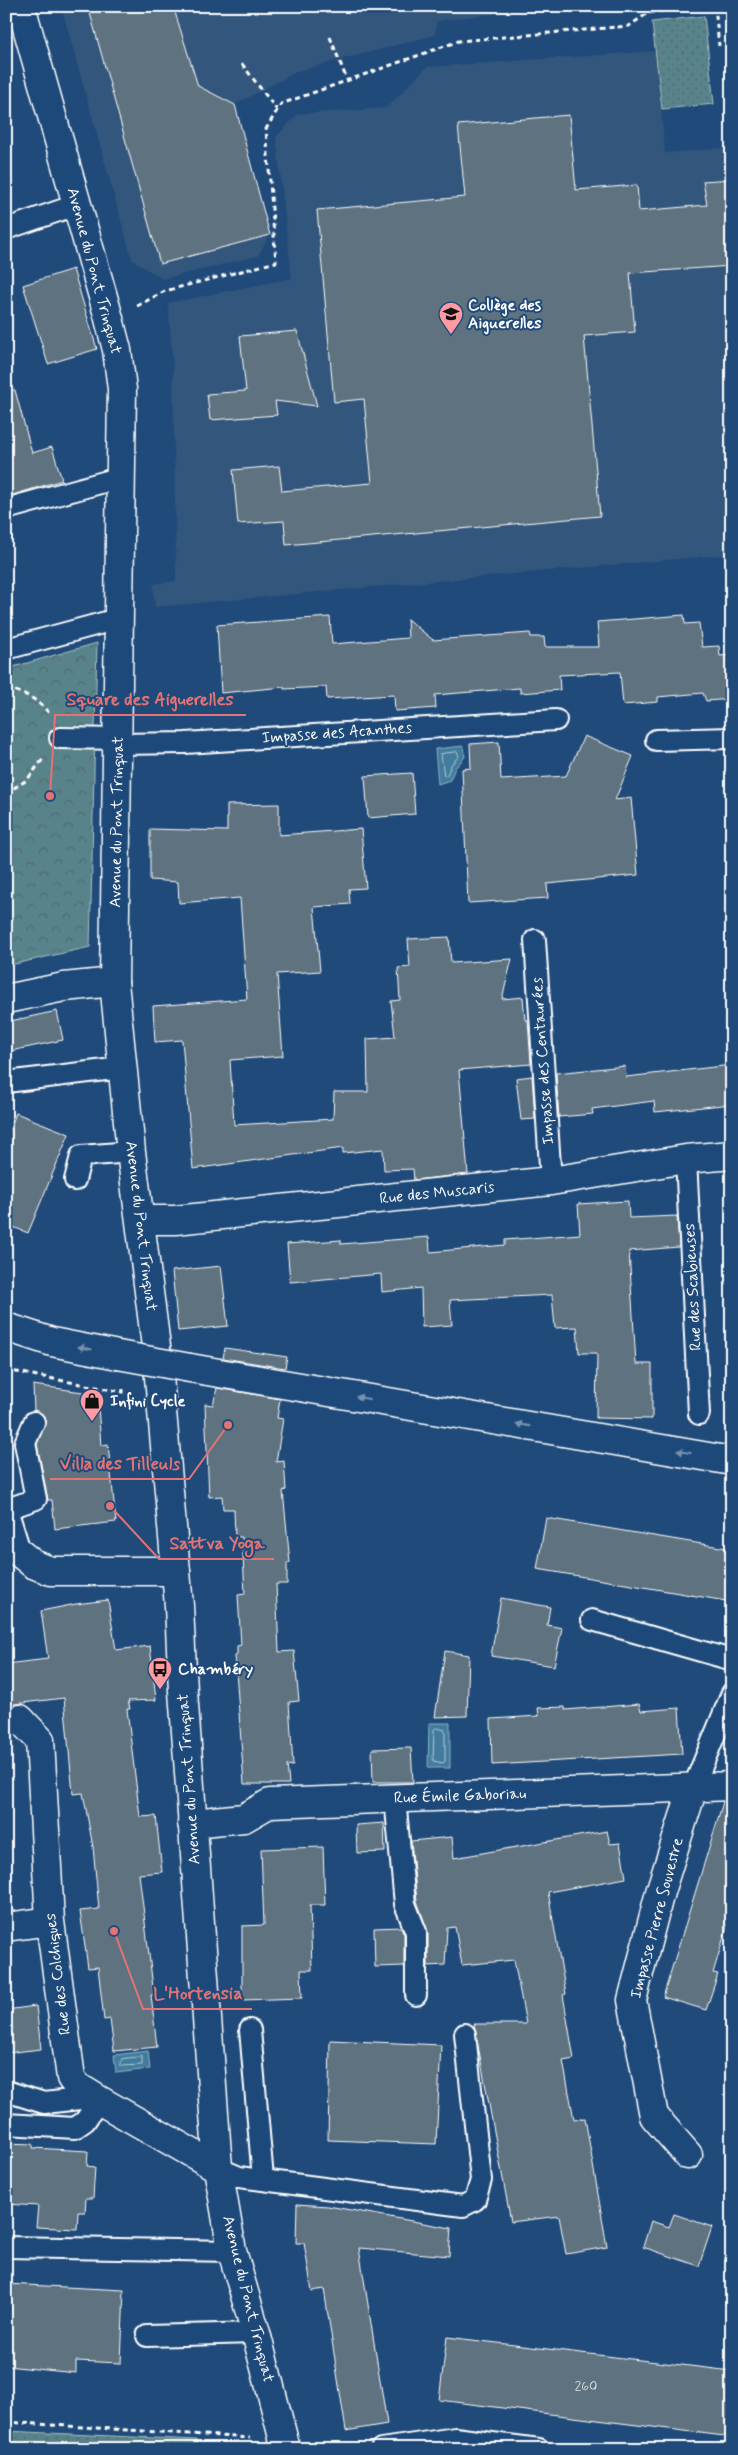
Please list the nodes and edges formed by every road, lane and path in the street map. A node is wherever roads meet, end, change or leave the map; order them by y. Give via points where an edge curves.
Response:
1 (21, 6) edge
2 (710, 6) edge
3 (715, 6) edge
4 (330, 37) dead end
5 (720, 46) dead end
6 (242, 64) dead end
7 (347, 80) junction
8 (277, 110) junction
9 (76, 205) junction
10 (6, 228) edge
11 (110, 320) junction
12 (122, 477) junction
13 (6, 509) edge
14 (121, 618) junction
15 (6, 649) edge
16 (6, 689) edge
17 (556, 720) dead end
18 (60, 738) junction
19 (732, 738) edge
20 (656, 740) dead end
21 (119, 741) junction
22 (6, 793) edge
23 (535, 940) dead end
24 (114, 982) junction
25 (6, 999) edge
26 (122, 1068) junction
27 (6, 1082) edge
28 (131, 1152) junction
29 (732, 1155) edge
30 (686, 1159) junction
31 (76, 1180) dead end
32 (551, 1181) junction
33 (141, 1220) junction
34 (6, 1327) edge
35 (6, 1370) edge
36 (77, 1383) dead end
37 (699, 1414) dead end
38 (34, 1422) dead end
39 (732, 1461) edge
40 (14, 1548) edge
41 (176, 1571) junction
42 (592, 1620) dead end
43 (732, 1660) edge
44 (732, 1693) edge
45 (6, 1721) edge
46 (732, 1786) edge
47 (693, 1788) junction
48 (395, 1798) junction
49 (192, 1823) junction
50 (50, 1921) junction
51 (6, 1927) edge
52 (416, 1995) dead end
53 (250, 2030) dead end
54 (465, 2034) dead end
55 (6, 2091) edge
56 (99, 2100) junction
57 (6, 2124) edge
58 (688, 2155) dead end
59 (218, 2168) junction
60 (263, 2179) junction
61 (6, 2248) edge
62 (232, 2251) junction
63 (256, 2333) junction
64 (147, 2336) dead end
65 (6, 2422) edge
66 (250, 2438) dead end
67 (286, 2449) edge
68 (382, 2449) edge
69 (539, 2449) edge

1 - 9 street, Avenue du Pont Trinquat
2 - 7 path via 648,13 629,26 459,41
3 - 5 path
4 - 7 path
6 - 8 path
7 - 8 path via 281,104
8 - 11 path via 266,128 276,262 165,291
9 - 10 lane
9 - 11 street, Avenue du Pont Trinquat
11 - 12 street, Avenue du Pont Trinquat via 122,389
12 - 13 lane
12 - 14 street, Avenue du Pont Trinquat
14 - 15 lane
14 - 21 street, Avenue du Pont Trinquat
16 - 18 path via 22,692 38,702 64,730
17 - 21 lane, Impasse des Acanthes via 195,742
18 - 21 lane, Impasse des Acanthes
18 - 22 path via 27,780
19 - 20 lane
21 - 24 street, Avenue du Pont Trinquat
23 - 32 lane, Impasse des Centaurées
24 - 25 street via 64,987
24 - 26 street, Avenue du Pont Trinquat
26 - 27 lane
26 - 28 street, Avenue du Pont Trinquat
28 - 31 lane via 81,1156
28 - 33 street, Avenue du Pont Trinquat
29 - 30 street, Rue des Muscaris
30 - 32 street, Rue des Muscaris
30 - 37 lane, Rue des Scabieuses
32 - 33 street, Rue des Muscaris via 175,1220
33 - 41 street, Avenue du Pont Trinquat via 157,1354
39 -> 34 street, bridge via 118,1355 52,1342
35 - 36 path
38 - 40 lane via 25,1443 36,1499 7,1509
40 - 41 street via 33,1564 52,1571
41 - 49 street, Avenue du Pont Trinquat
42 - 43 lane
44 - 47 lane
45 - 50 street, Rue des Colchiques via 20,1719 40,1740
46 - 47 street, Rue Émile Gaboriau
47 - 48 street, Rue Émile Gaboriau
47 - 58 street, Impasse Pierre Souvestre via 660,1892 632,2000 654,2116
48 - 49 street, Rue Émile Gaboriau via 270,1803 244,1818
48 - 52 lane via 405,1904 416,1932
49 - 59 street, Avenue du Pont Trinquat
50 - 51 street
50 - 56 street, Rue des Colchiques via 71,2078 78,2087
53 - 60 lane
54 - 60 lane via 481,2180 475,2200 463,2206
55 - 56 lane via 44,2103
56 - 57 lane via 85,2121 75,2128
56 - 59 street, Rue des Colchiques
59 - 60 lane via 239,2177
59 - 62 street, Avenue du Pont Trinquat
61 - 62 lane
62 - 63 street, Avenue du Pont Trinquat
63 - 64 lane
63 - 67 street, Avenue du Pont Trinquat
65 - 66 path
68 - 69 lane via 455,2438

